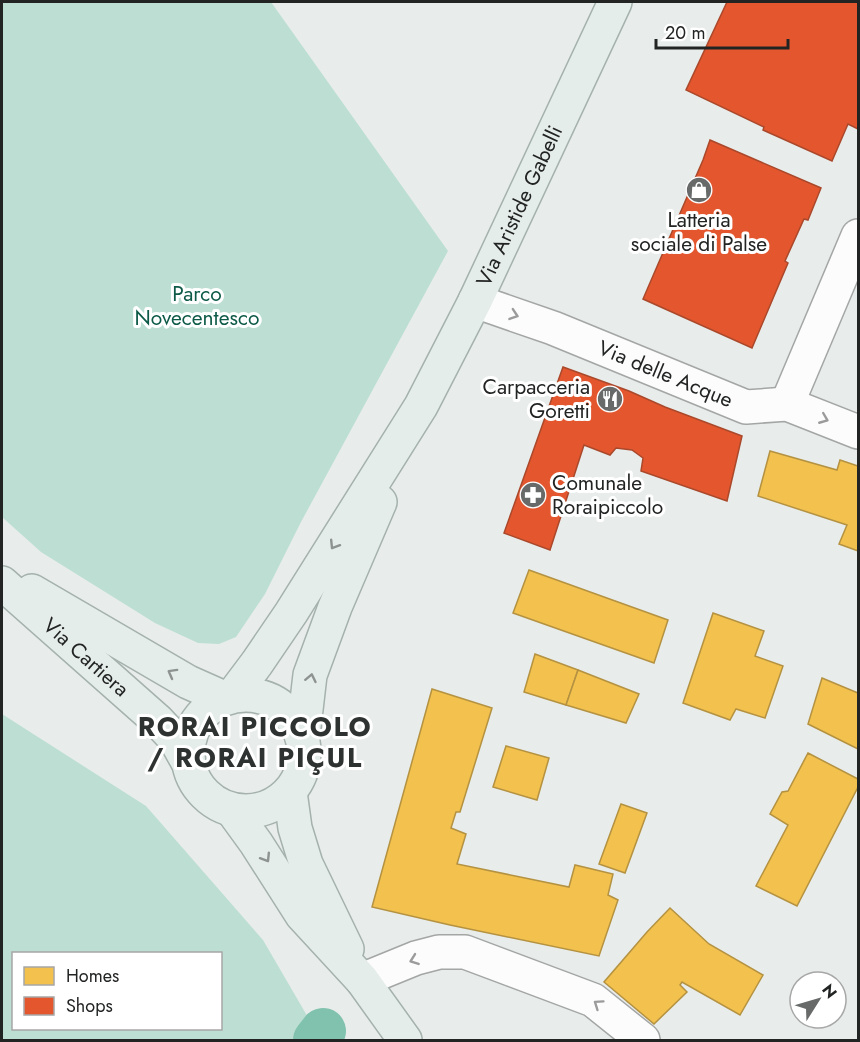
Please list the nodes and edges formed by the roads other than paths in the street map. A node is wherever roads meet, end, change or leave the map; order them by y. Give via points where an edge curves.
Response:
1 (615, 2) edge
2 (858, 236) edge
3 (475, 301) junction
4 (787, 404) junction
5 (421, 406) junction
6 (858, 432) edge
7 (2, 574) edge
8 (2, 583) edge
9 (229, 697) junction
10 (303, 735) junction
11 (189, 764) junction
12 (290, 792) junction
13 (232, 810) junction
14 (362, 980) junction
15 (405, 1041) edge
16 (644, 1041) edge

1 - 3 main road, Via Aristide Gabelli
2 - 4 street
3 -> 4 street, Via delle Acque via 553,328 746,407
3 - 5 main road, Via Aristide Gabelli
4 -> 6 street, Via delle Acque
5 -> 9 main road, Via Aristide Gabelli via 291,613 258,663
10 -> 5 main road, Via Aristide Gabelli via 310,675
9 -> 7 main road, Via Cartiera via 188,682
8 - 11 main road, Via Cartiera via 158,721 176,739
9 - 10 main road, Via Cartiera via 254,694 274,701 285,708
9 - 11 main road, Via Cartiera via 208,707 194,725 188,742
10 - 12 main road via 305,756
11 - 13 main road, Via Cartiera via 204,793
12 - 13 main road via 272,805 254,811
12 - 14 main road, Via Cartiera via 306,864
13 -> 14 main road, Via Cartiera via 302,915
14 - 15 main road, Via Cartiera
16 -> 14 street via 593,1000 465,952 439,952 416,958

